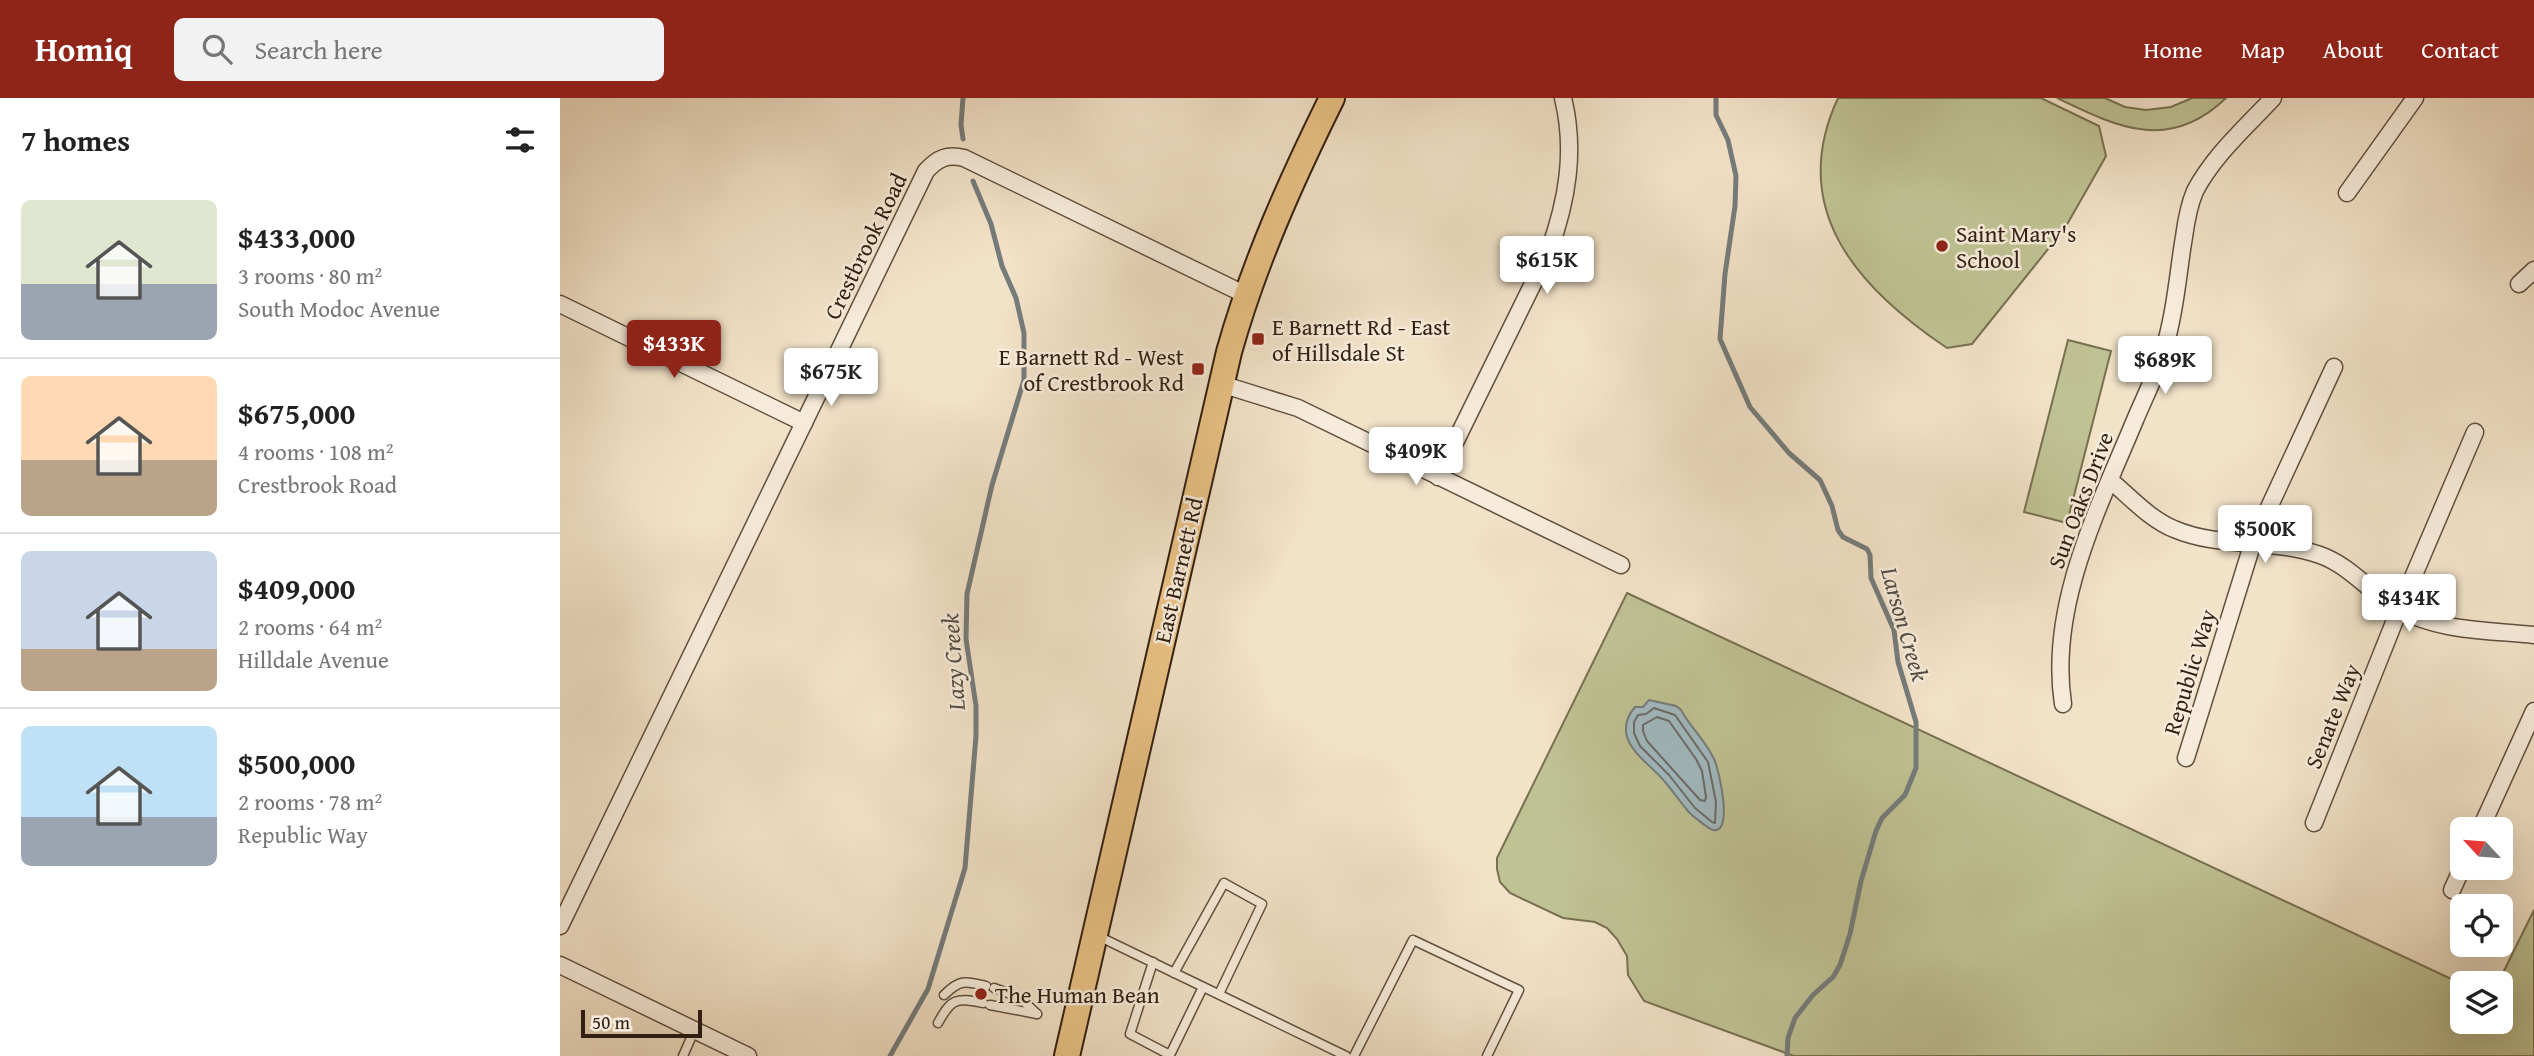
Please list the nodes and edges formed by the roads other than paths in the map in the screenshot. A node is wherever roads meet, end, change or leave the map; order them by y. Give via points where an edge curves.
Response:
1 (1332, 98) edge
2 (1563, 98) edge
3 (2273, 98) edge
4 (2414, 98) edge
5 (2347, 193) dead end
6 (2534, 270) edge
7 (2519, 284) dead end
8 (1246, 295) junction
9 (560, 304) edge
10 (2334, 367) dead end
11 (1221, 384) junction
12 (804, 423) junction
13 (2475, 432) dead end
14 (1438, 477) junction
15 (2111, 481) junction
16 (2253, 542) junction
17 (1621, 565) dead end
18 (2399, 610) junction
19 (2534, 635) edge
20 (2063, 704) dead end
21 (2534, 711) edge
22 (2186, 758) dead end
23 (2486, 817) edge
24 (2314, 823) dead end
25 (2457, 880) edge
26 (2452, 890) dead end
27 (560, 926) edge
28 (1096, 935) junction
29 (1153, 962) junction
30 (560, 965) edge
31 (1174, 973) junction
32 (1203, 986) junction
33 (1219, 994) junction
34 (944, 995) dead end
35 (938, 1023) dead end
36 (694, 1031) junction
37 (683, 1056) edge
38 (748, 1056) edge
39 (1067, 1056) edge
40 (1346, 1056) edge
41 (1354, 1056) edge
42 (1487, 1056) edge

1 - 8 main road, East Barnett Rd via 1281,204
2 - 14 street via 1569,141 1562,215 1549,251
3 - 15 street, Sun Oaks Drive via 2212,164 2194,193 2166,341
4 - 5 street
6 - 7 street
8 - 11 main road, East Barnett Rd
8 - 12 street, Crestbrook Road via 964,158 944,156 926,171
9 - 12 street
10 - 16 street, Republic Way
11 - 14 street via 1298,408
11 - 28 main road, East Barnett Rd
12 - 27 street, Crestbrook Road
13 - 18 street, Senate Way
14 - 17 street
15 - 16 street via 2172,528 2229,543
15 - 20 street, Sun Oaks Drive via 2092,518 2072,583 2064,628
16 - 18 street via 2324,557 2346,568
16 - 22 street, Republic Way
18 - 19 street via 2441,625
18 - 24 street, Senate Way
21 - 23 street
25 - 26 street
28 - 29 lane
28 - 39 main road, East Barnett Rd
29 - 31 lane
29 - 32 lane via 1130,1034 1170,1055
30 - 36 street
31 - 32 lane
31 - 33 lane via 1224,883 1262,904
32 - 33 lane
33 - 40 lane
34 - 35 lane via 955,984 967,981 1018,998 1037,1014 959,999 947,1006
36 - 37 lane
36 - 38 street
41 - 42 lane via 1413,940 1519,990

